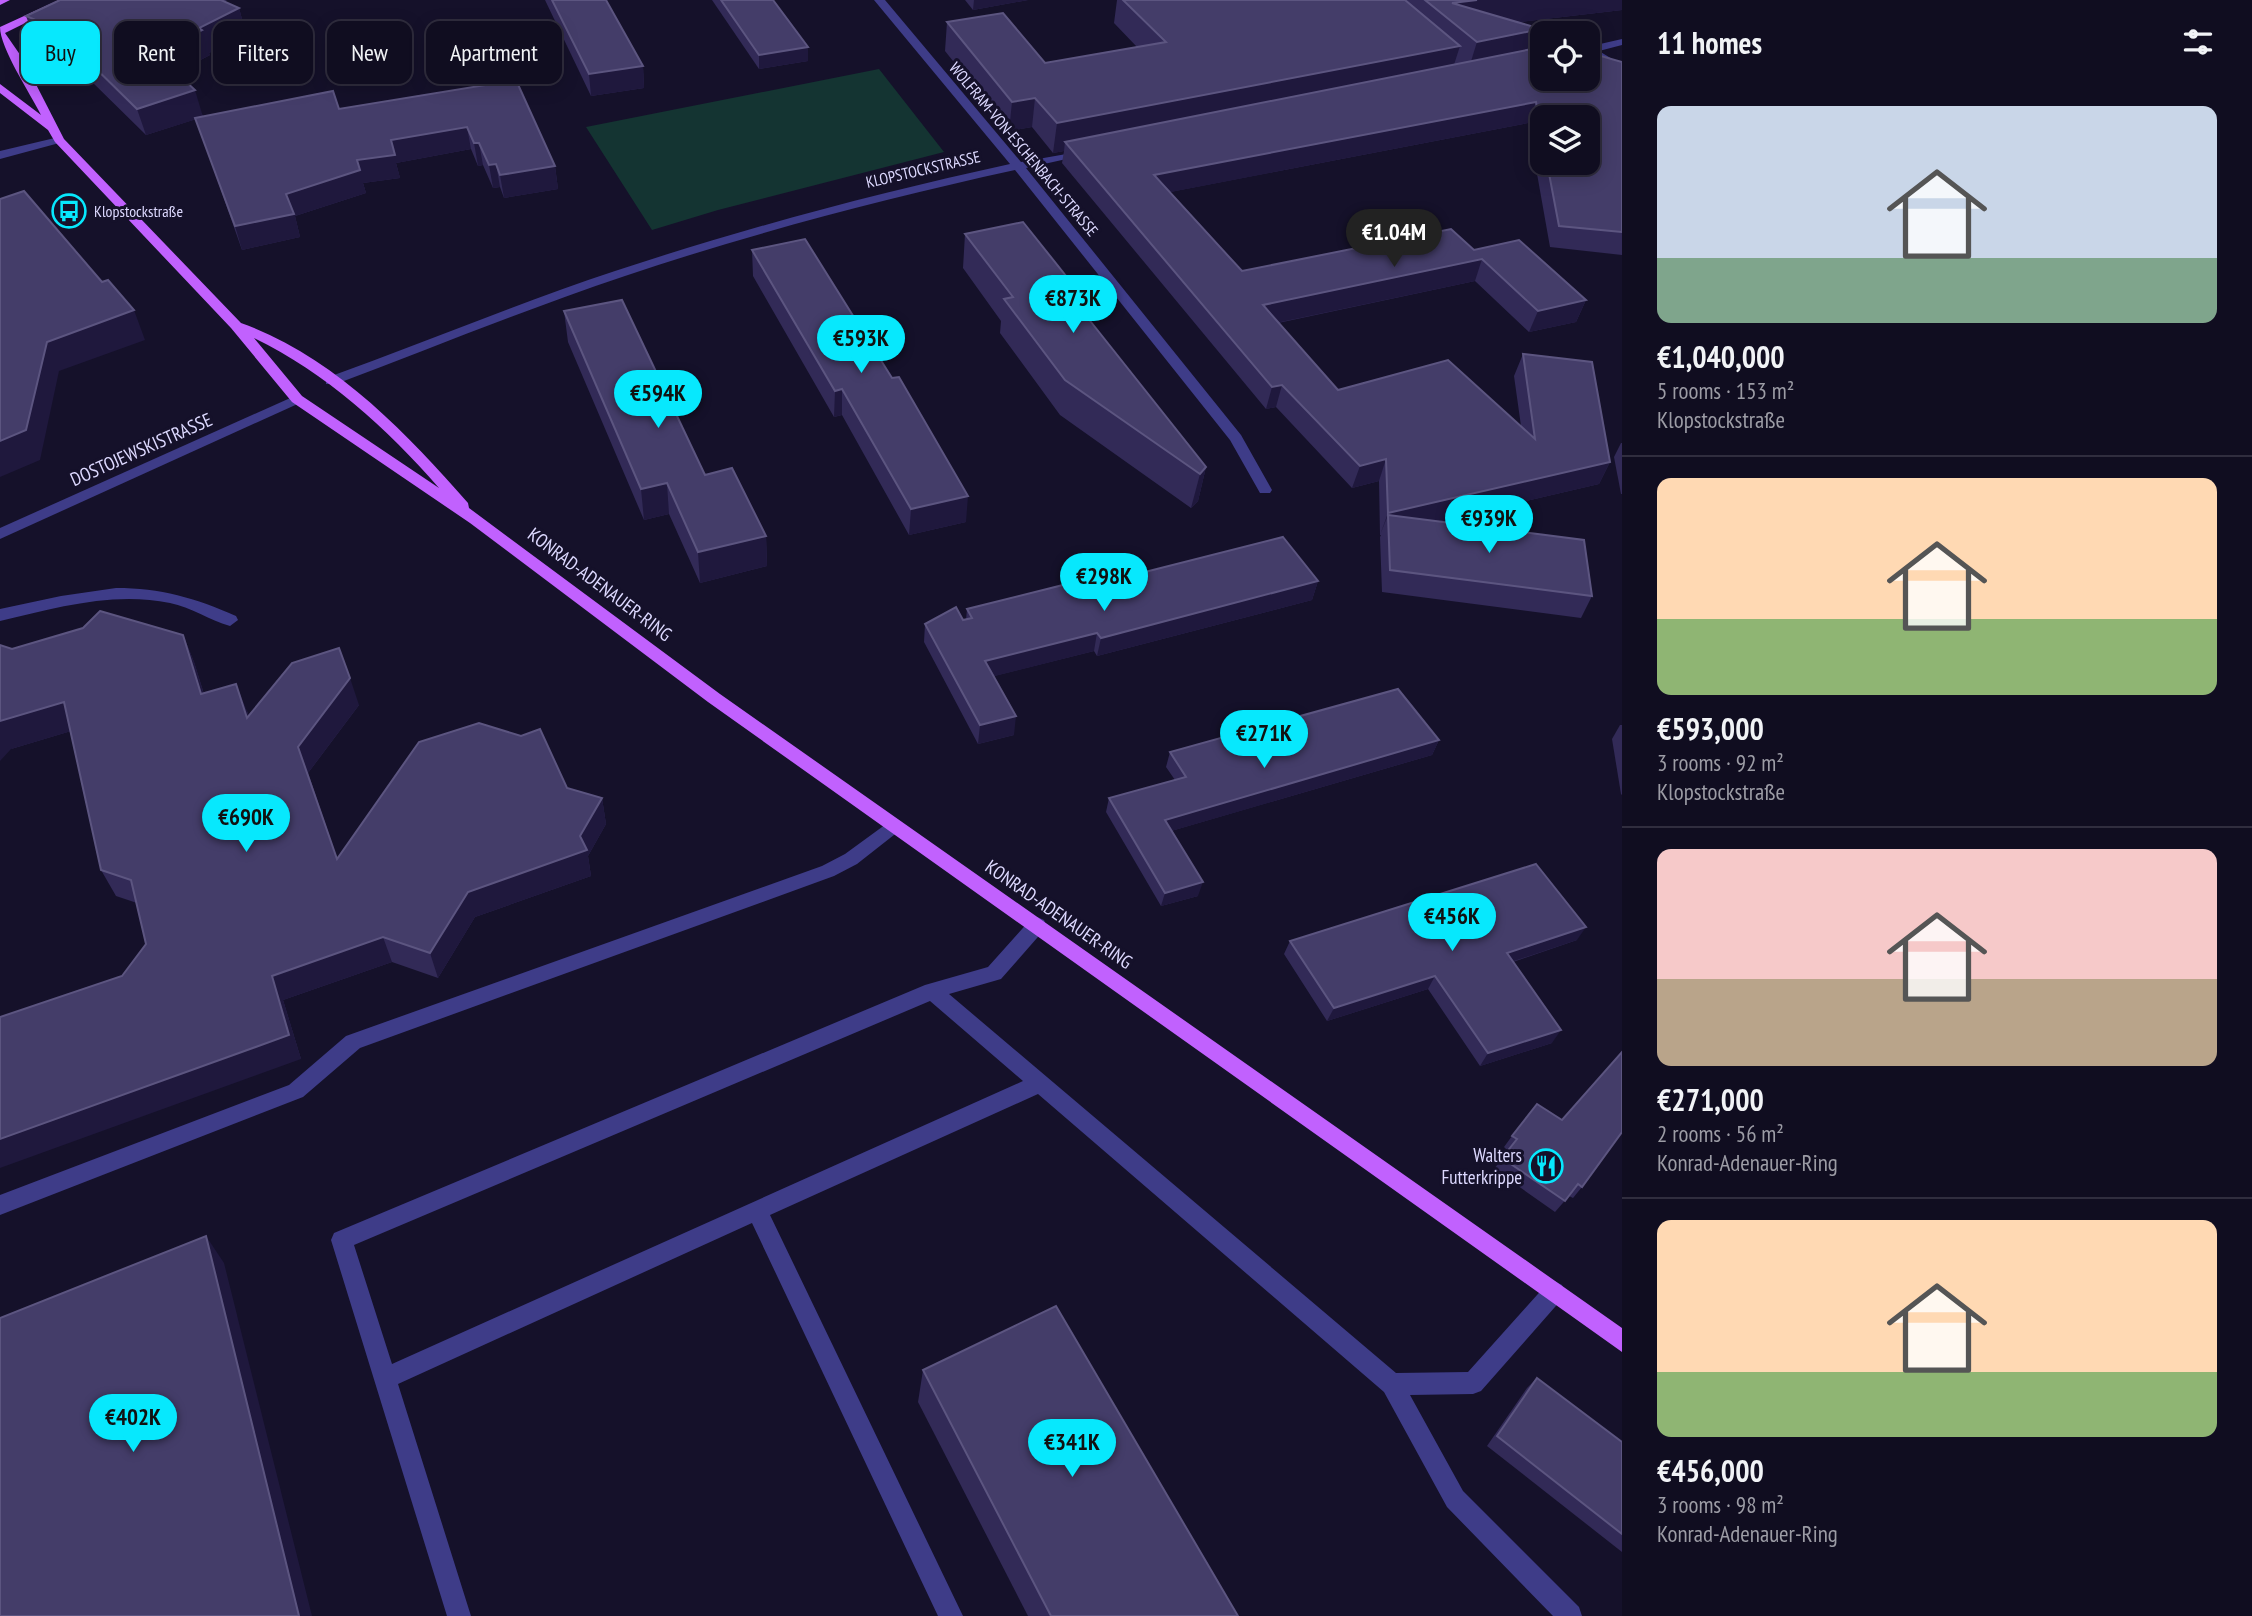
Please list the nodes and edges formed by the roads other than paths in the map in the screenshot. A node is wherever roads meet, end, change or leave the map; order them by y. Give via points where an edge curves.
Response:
1 (67, 0) edge
2 (879, 0) edge
3 (0, 32) edge
4 (1622, 42) edge
5 (1600, 48) edge
6 (1600, 58) edge
7 (1622, 70) edge
8 (0, 87) edge
9 (55, 135) junction
10 (1099, 150) edge
11 (0, 155) edge
12 (1018, 166) junction
13 (236, 325) junction
14 (331, 381) junction
15 (297, 399) junction
16 (1265, 490) dead end
17 (475, 519) junction
18 (0, 534) edge
19 (0, 615) edge
20 (230, 620) dead end
21 (893, 826) junction
22 (1037, 925) junction
23 (932, 991) junction
24 (1040, 1083) junction
25 (0, 1205) edge
26 (757, 1211) junction
27 (1554, 1292) junction
28 (1622, 1341) edge
29 (383, 1379) junction
30 (1392, 1384) junction
31 (459, 1616) edge
32 (951, 1616) edge
33 (1570, 1616) edge

1 - 3 main road
2 - 12 street, WOLFRAM-VON-ESCHENBACH-STRASSE
3 - 9 main road, KONRAD-ADENAUER-RING
4 - 5 street
6 - 7 street
8 - 9 main road, KONRAD-ADENAUER-RING
9 - 11 street
9 - 13 main road, KONRAD-ADENAUER-RING
10 - 12 street, KLOPSTOCKSTRASSE
12 - 14 street, KLOPSTOCKSTRASSE via 725,240 573,290
12 - 16 street, WOLFRAM-VON-ESCHENBACH-STRASSE via 1236,438
13 - 14 main road, KONRAD-ADENAUER-RING via 283,348
13 - 15 main road, KONRAD-ADENAUER-RING
14 - 17 main road, KONRAD-ADENAUER-RING via 416,454
15 - 17 main road, KONRAD-ADENAUER-RING
15 - 18 street, DOSTOJEWSKISTRASSE
17 - 21 main road, KONRAD-ADENAUER-RING
19 - 20 street via 108,594 148,592 203,605
21 - 22 main road, KONRAD-ADENAUER-RING
21 - 25 street via 828,871 353,1042 296,1091
22 - 23 street via 994,973
22 - 27 main road, KONRAD-ADENAUER-RING
23 - 24 street
23 - 29 street via 342,1240
24 - 26 street
24 - 30 street
26 - 29 street
26 - 32 street
27 - 28 main road, KONRAD-ADENAUER-RING
27 - 30 street via 1473,1383
29 - 31 street
30 - 33 street via 1455,1499

